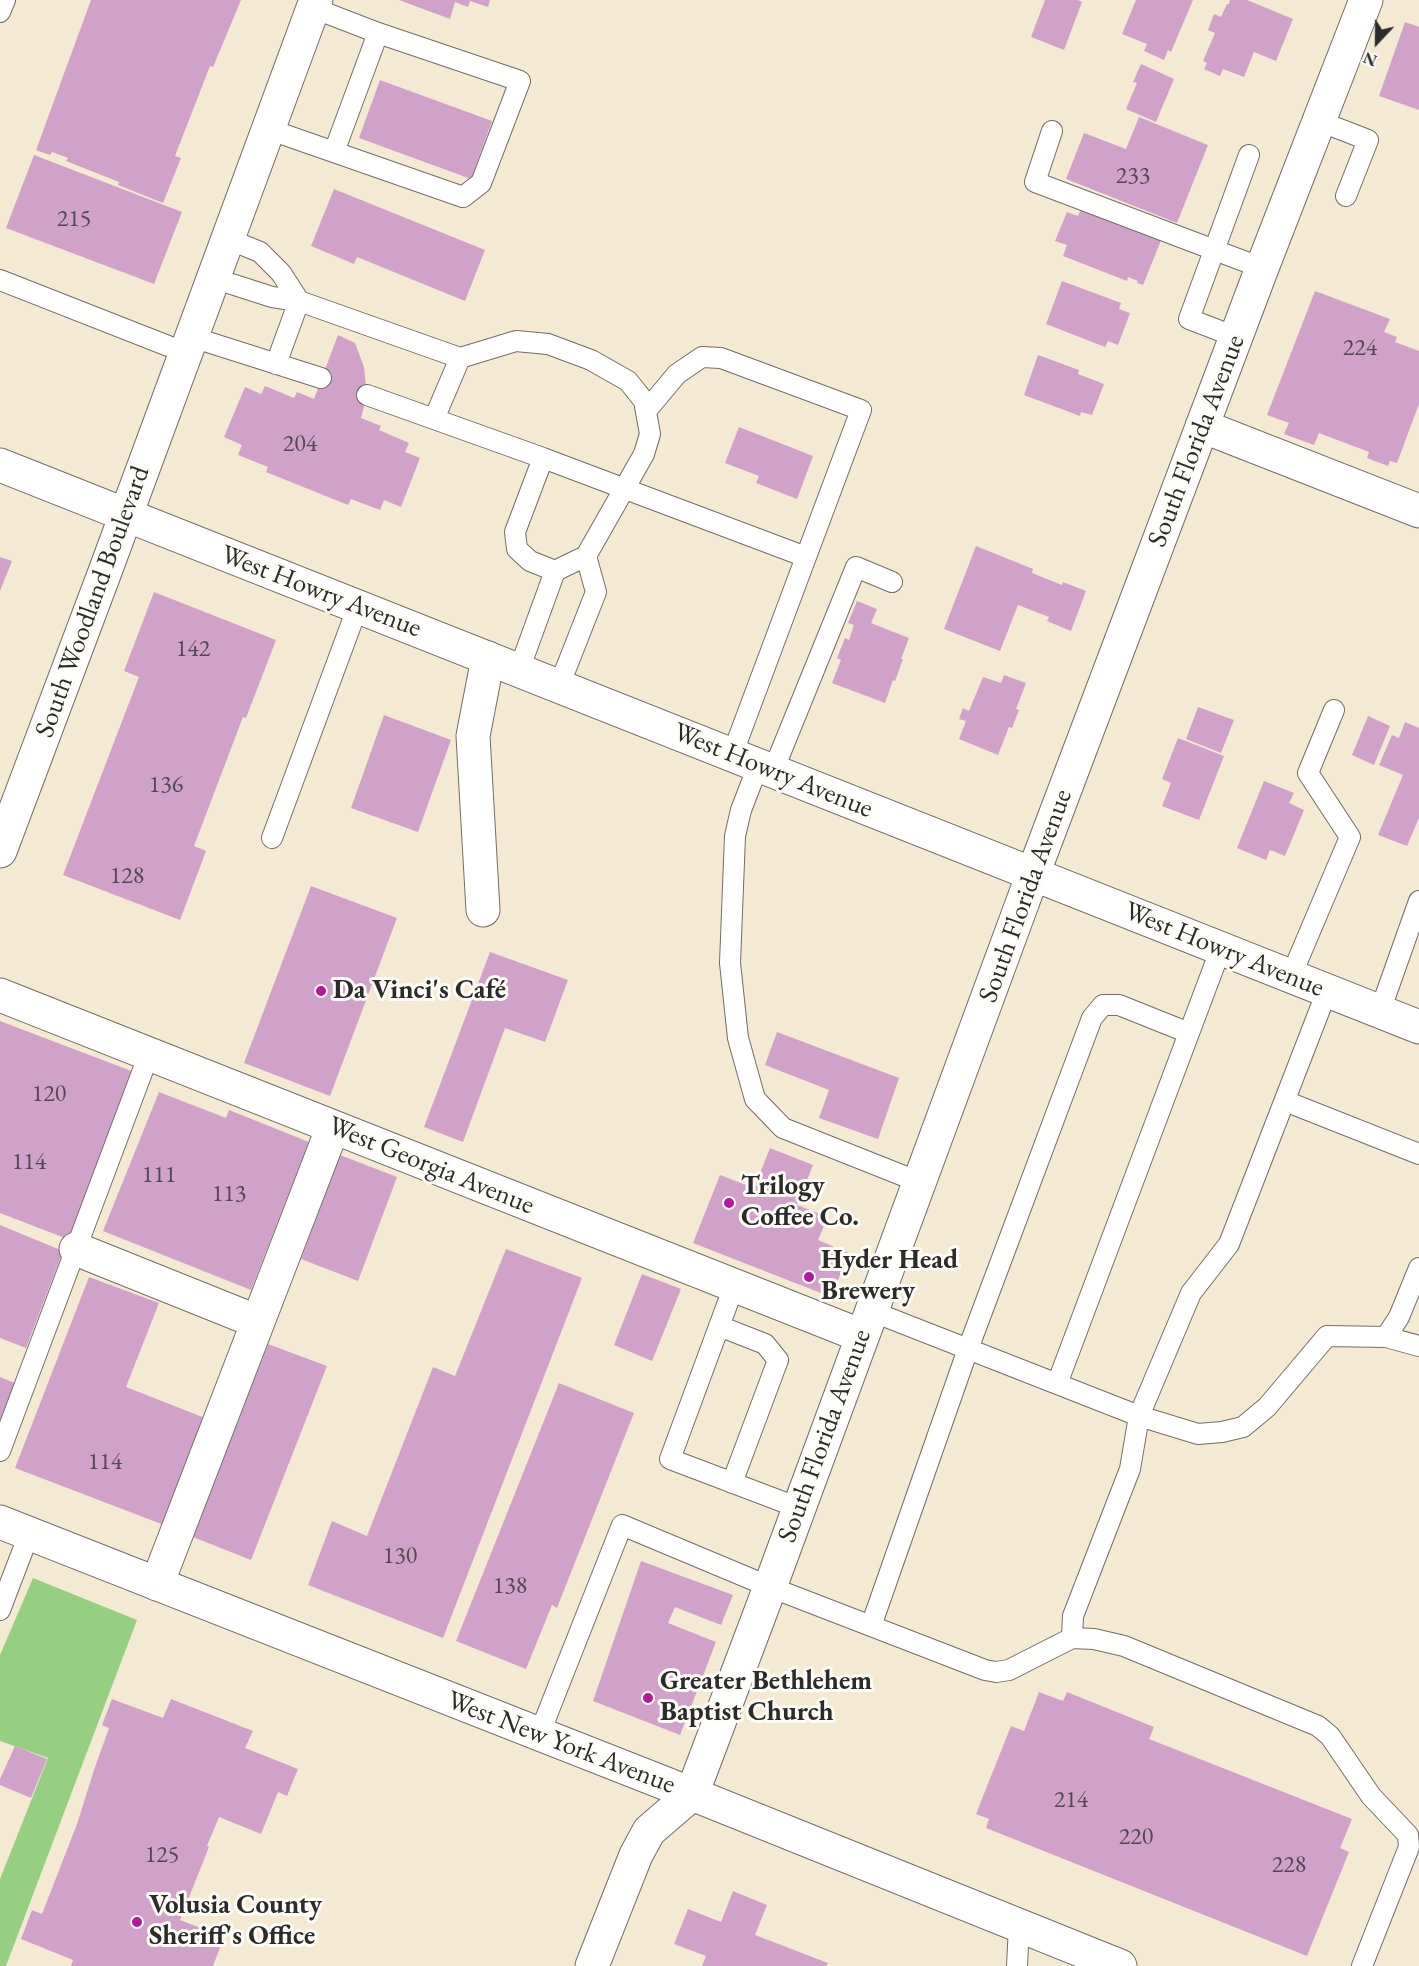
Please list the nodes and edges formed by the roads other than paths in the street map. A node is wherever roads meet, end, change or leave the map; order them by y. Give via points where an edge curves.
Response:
1 (4, 0) edge
2 (1366, 0) edge
3 (314, 4) edge
4 (0, 12) edge
5 (378, 33) junction
6 (1319, 121) junction
7 (268, 129) junction
8 (1052, 131) dead end
9 (334, 152) junction
10 (1249, 155) dead end
11 (1346, 196) dead end
12 (228, 239) junction
13 (1214, 250) junction
14 (1262, 268) junction
15 (213, 278) junction
16 (0, 279) edge
17 (299, 301) junction
18 (1236, 337) junction
19 (189, 345) junction
20 (460, 358) junction
21 (276, 364) junction
22 (321, 378) dead end
23 (367, 395) dead end
24 (646, 411) junction
25 (434, 419) junction
26 (1202, 426) junction
27 (543, 458) junction
28 (0, 465) edge
29 (624, 489) junction
30 (1419, 511) edge
31 (126, 515) junction
32 (586, 556) junction
33 (806, 557) junction
34 (555, 571) junction
35 (892, 582) dead end
36 (358, 606) junction
37 (488, 658) junction
38 (519, 670) junction
39 (559, 686) junction
40 (1334, 710) dead end
41 (754, 764) junction
42 (272, 838) dead end
43 (0, 851) edge
44 (1033, 874) junction
45 (1419, 901) edge
46 (483, 910) dead end
47 (1221, 948) junction
48 (1291, 976) junction
49 (1327, 991) junction
50 (0, 995) edge
51 (1380, 1011) junction
52 (1419, 1027) edge
53 (1189, 1033) junction
54 (149, 1054) junction
55 (1285, 1101) junction
56 (333, 1127) junction
57 (1419, 1154) edge
58 (919, 1182) junction
59 (76, 1249) junction
60 (1419, 1268) edge
61 (734, 1286) junction
62 (258, 1322) junction
63 (866, 1324) junction
64 (719, 1326) junction
65 (1386, 1337) junction
66 (1419, 1346) edge
67 (968, 1349) junction
68 (1057, 1384) junction
69 (1139, 1416) junction
70 (0, 1451) edge
71 (732, 1483) junction
72 (799, 1508) junction
73 (15, 1528) edge
74 (157, 1584) junction
75 (770, 1587) junction
76 (0, 1610) edge
77 (871, 1626) junction
78 (1072, 1638) junction
79 (539, 1734) junction
80 (692, 1794) junction
81 (1019, 1926) junction
82 (592, 1966) edge
83 (1017, 1966) edge
84 (1120, 1966) edge
85 (1362, 1966) edge

1 - 4 lane
2 - 6 street, South Florida Avenue
3 - 5 lane
3 - 7 street
5 - 9 lane
5 - 9 lane via 520,81 481,183 463,197
6 - 11 lane via 1368,140
6 - 14 street, South Florida Avenue
7 - 9 lane
7 - 12 street
8 - 13 lane via 1035,182
10 - 13 lane
12 - 15 street
12 - 17 lane via 260,252 281,273
13 - 14 lane
13 - 18 lane via 1189,319
14 - 18 street, South Florida Avenue
15 - 17 lane via 272,297
15 - 19 street, South Woodland Boulevard
16 - 19 lane
17 - 20 lane
17 - 21 lane
18 - 26 street, South Florida Avenue
19 - 21 lane
19 - 31 street, South Woodland Boulevard
20 - 24 lane via 516,341 548,344 591,360 628,381 644,401
20 - 25 lane
21 - 22 lane
23 - 25 lane
24 - 29 lane via 650,434 644,454
24 - 33 lane via 677,374 702,357 721,358 861,410
25 - 27 lane
26 - 30 street
26 - 44 street, South Florida Avenue
27 - 29 lane
27 - 34 lane via 515,532 517,549 530,561
28 - 31 street, West Howry Avenue
29 - 32 lane
29 - 33 lane
31 - 36 street, West Howry Avenue
31 - 43 street, South Woodland Boulevard
32 - 34 lane
32 - 39 lane via 596,592
33 - 41 lane
34 - 38 lane
35 - 41 lane via 856,567
36 - 37 street, West Howry Avenue
36 - 42 lane
37 - 38 street, West Howry Avenue
37 - 46 street via 473,736
38 - 39 street, West Howry Avenue
39 - 41 street, West Howry Avenue
40 - 48 lane via 1308,773 1350,837
41 - 44 street, West Howry Avenue
41 - 58 lane via 735,836 730,963 738,1038 755,1099 783,1128
44 - 47 street, West Howry Avenue
44 - 58 street, South Florida Avenue
45 - 51 lane
47 - 48 street, West Howry Avenue
47 - 53 lane
48 - 49 street, West Howry Avenue
49 - 51 street, West Howry Avenue
49 - 55 lane
50 - 54 street, West Georgia Avenue
51 - 52 street, West Howry Avenue
53 - 67 lane via 1119,1005 1103,1005 1092,1018
53 - 68 lane
54 - 56 street, West Georgia Avenue
54 - 59 lane
55 - 57 lane
55 - 69 lane via 1229,1244 1191,1293
56 - 61 street, West Georgia Avenue
56 - 62 street
58 - 63 street, South Florida Avenue
59 - 62 street
59 - 70 lane
60 - 65 lane via 1399,1317
61 - 63 street, West Georgia Avenue
61 - 64 lane
62 - 74 street
63 - 67 lane
63 - 72 street, South Florida Avenue
64 - 71 lane via 765,1344 778,1360
64 - 71 lane via 670,1459
65 - 66 lane
65 - 69 lane via 1327,1336 1267,1407 1243,1427 1198,1434
67 - 68 lane
67 - 77 lane
68 - 69 lane
69 - 78 lane via 1130,1469 1073,1616
71 - 72 lane
72 - 75 street, South Florida Avenue
73 - 74 street, West New York Avenue
73 - 76 lane
74 - 79 street, West New York Avenue
75 - 77 lane
75 - 79 lane via 622,1525
75 - 80 street, South Florida Avenue
77 - 78 lane via 996,1672 1009,1670
78 - 85 lane via 1124,1646 1318,1726 1330,1736 1371,1796 1408,1835 1409,1847
79 - 80 street, West New York Avenue
80 - 81 street, West New York Avenue
80 - 82 street via 649,1831
81 - 83 lane
81 - 84 street, West New York Avenue

